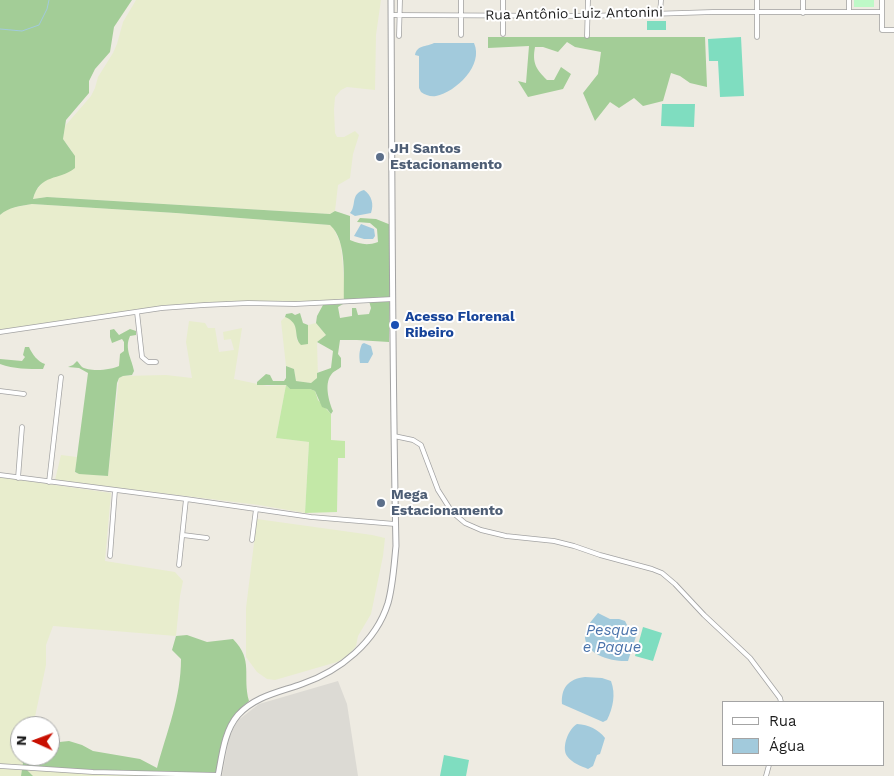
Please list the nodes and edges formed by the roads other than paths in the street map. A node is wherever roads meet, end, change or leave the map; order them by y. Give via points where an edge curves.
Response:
1 (391, 0) edge
2 (400, 0) edge
3 (461, 0) edge
4 (503, 0) edge
5 (588, 0) edge
6 (660, 0) edge
7 (757, 0) edge
8 (803, 0) edge
9 (849, 0) edge
10 (882, 0) edge
11 (757, 12) junction
12 (849, 12) junction
13 (882, 12) junction
14 (660, 13) junction
15 (803, 13) junction
16 (391, 15) junction
17 (400, 15) junction
18 (462, 15) junction
19 (503, 16) junction
20 (588, 16) junction
21 (894, 30) edge
22 (503, 34) dead end
23 (462, 35) dead end
24 (399, 36) dead end
25 (587, 36) dead end
26 (757, 37) dead end
27 (393, 299) junction
28 (137, 312) junction
29 (0, 332) edge
30 (156, 362) dead end
31 (61, 377) dead end
32 (0, 391) edge
33 (24, 394) dead end
34 (22, 427) dead end
35 (394, 436) junction
36 (0, 475) edge
37 (18, 478) junction
38 (49, 482) junction
39 (115, 490) junction
40 (186, 499) junction
41 (256, 509) junction
42 (395, 524) junction
43 (183, 535) junction
44 (207, 538) dead end
45 (252, 540) dead end
46 (110, 556) dead end
47 (179, 564) dead end
48 (781, 701) edge
49 (0, 766) edge
50 (218, 776) edge

1 - 16 street
2 - 17 street
3 - 18 street
4 - 19 street
5 - 20 street
6 - 14 street
7 - 11 street
8 - 15 street
9 - 12 street
10 - 13 street
11 - 14 street, Rua Antônio Luiz Antonini
11 - 15 street, Rua Antônio Luiz Antonini
11 - 26 street
12 - 13 street, Rua Antônio Luiz Antonini
12 - 15 street, Rua Antônio Luiz Antonini
13 - 21 street via 882,30
14 - 20 street, Rua Antônio Luiz Antonini
16 - 17 street, Rua Antônio Luiz Antonini
16 - 27 street
17 - 18 street, Rua Antônio Luiz Antonini
17 - 24 street
18 - 19 street, Rua Antônio Luiz Antonini
18 - 23 street
19 - 20 street, Rua Antônio Luiz Antonini
19 - 22 street
20 - 25 street
27 - 28 street via 204,305
27 - 35 street
28 - 29 street
28 - 30 street via 142,357 148,362
31 - 38 street
32 - 33 street
34 - 37 street
35 - 42 street
35 - 48 street via 421,444 438,490 452,512 465,523 506,536 574,546 662,573 750,658
36 - 37 street
37 - 38 street
38 - 39 street
39 - 40 street
39 - 46 street
40 - 41 street
40 - 43 street
41 - 42 street via 341,521
41 - 45 street
42 - 50 street via 396,546 388,603 374,631 343,663 324,675 262,698 237,716 228,735
43 - 44 street
43 - 47 street
49 - 50 street

